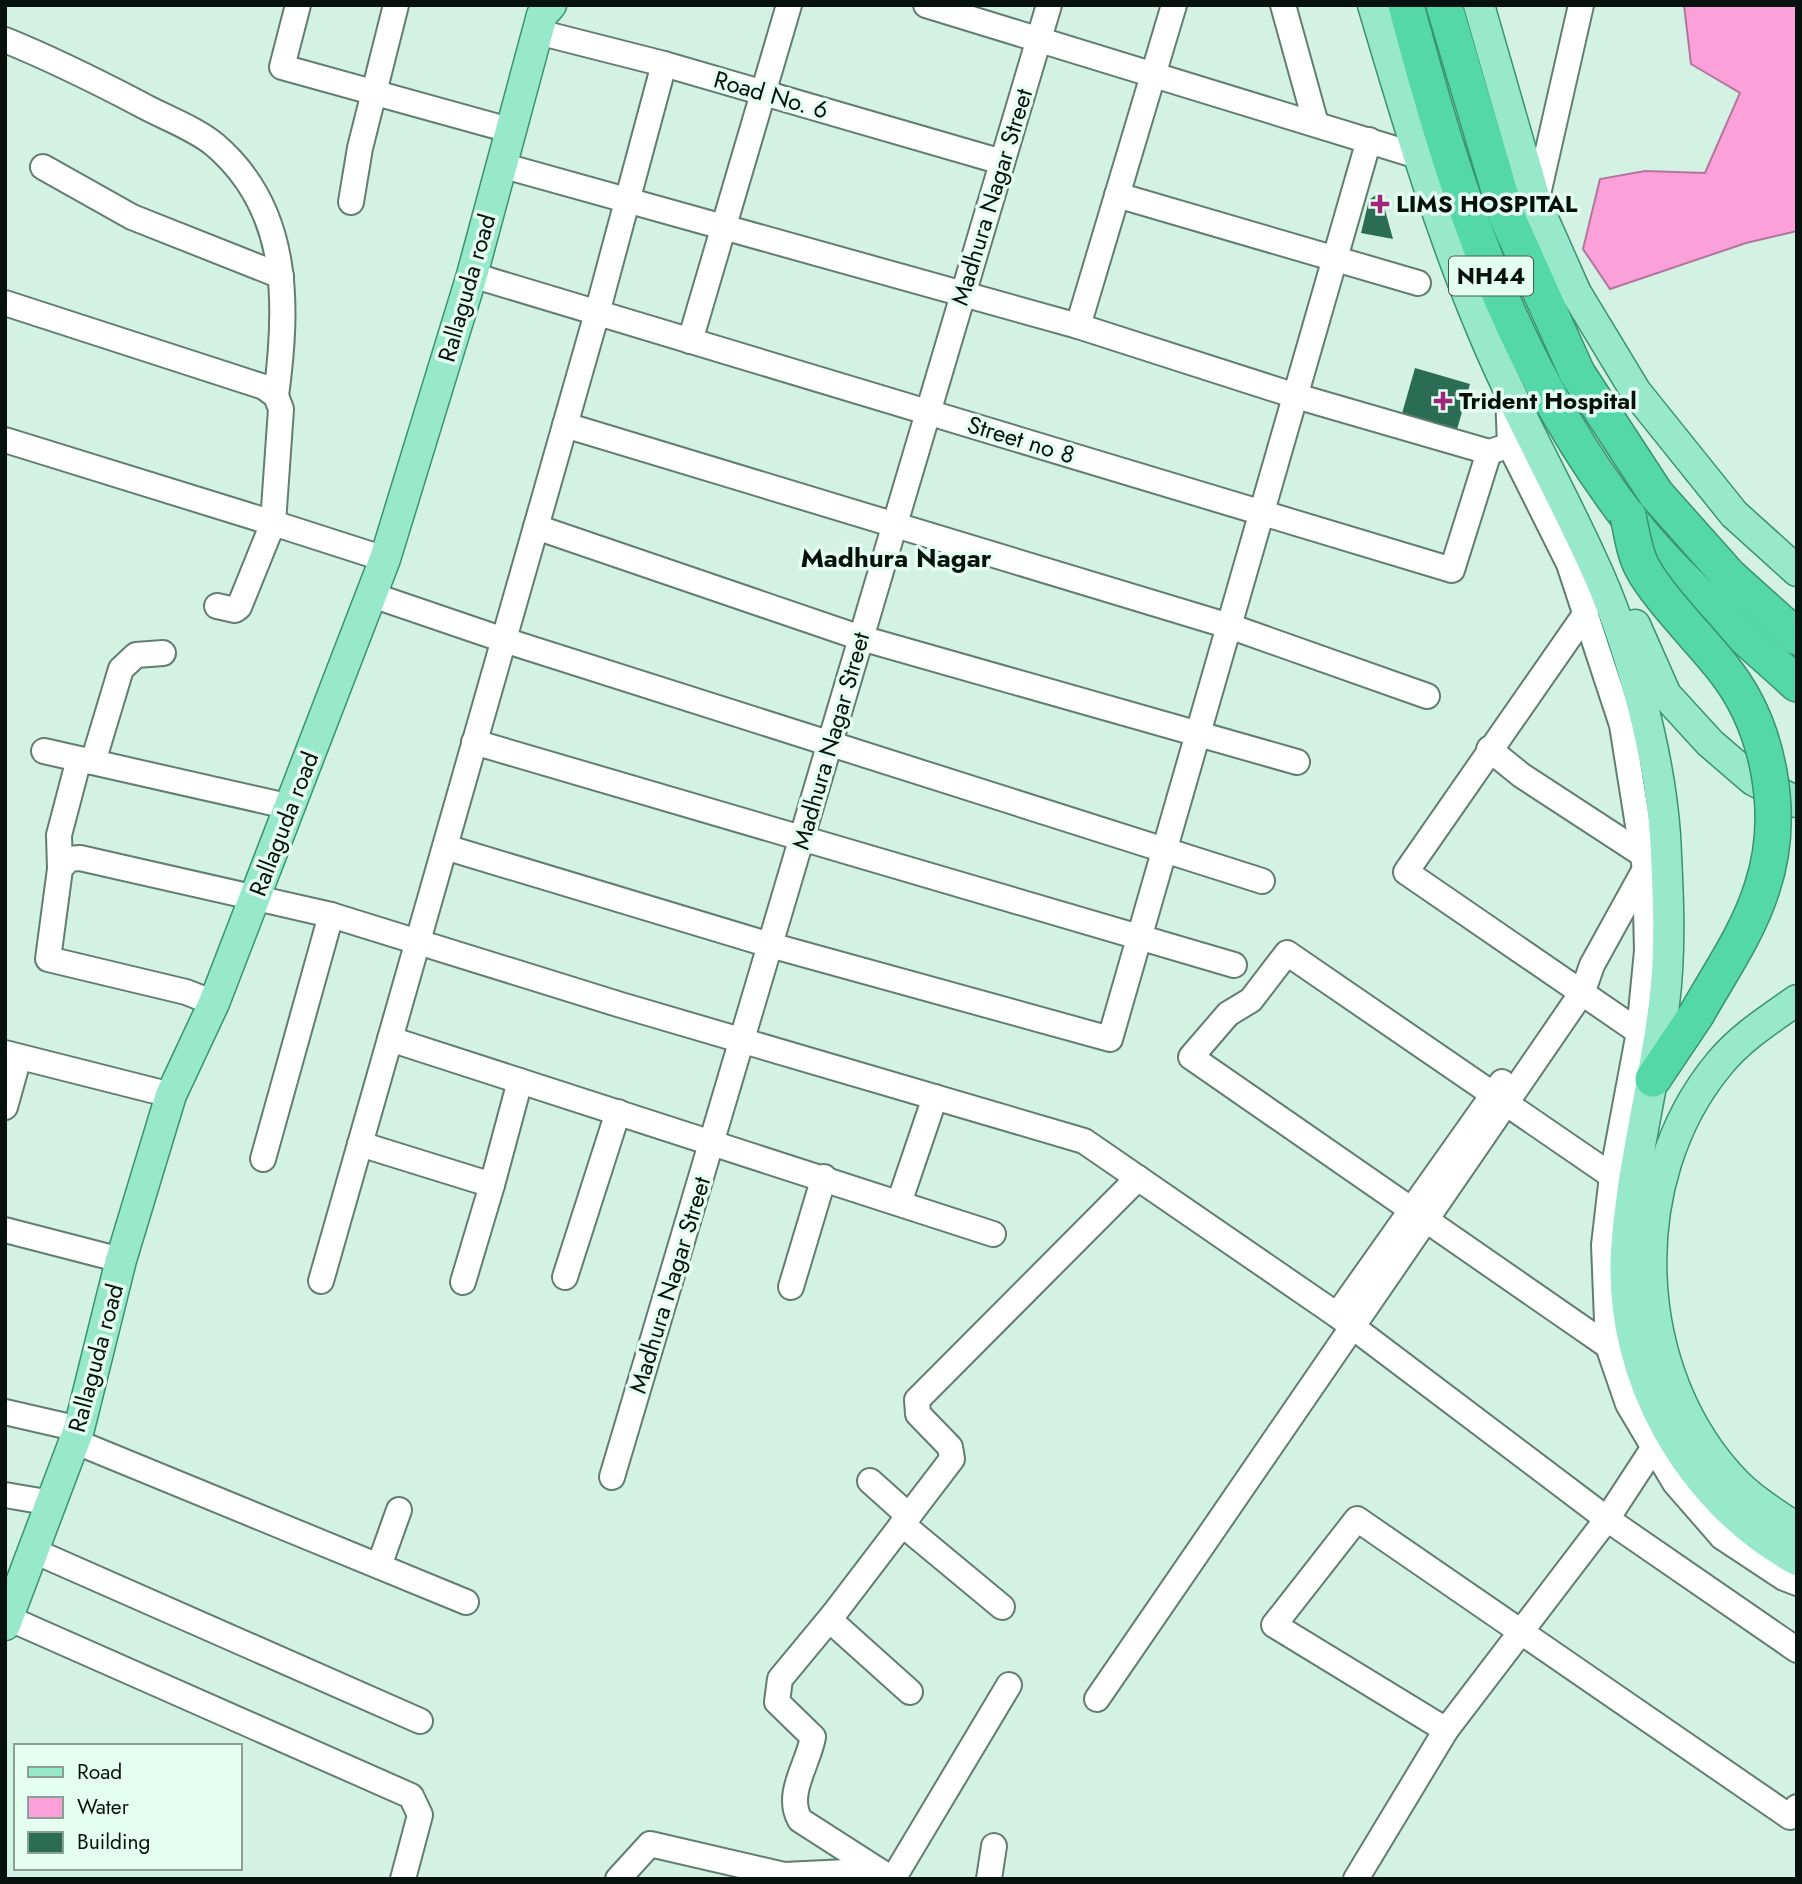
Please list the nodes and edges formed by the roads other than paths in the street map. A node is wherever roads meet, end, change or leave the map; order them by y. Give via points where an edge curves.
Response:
1 (298, 5) edge
2 (396, 5) edge
3 (789, 5) edge
4 (926, 5) edge
5 (1049, 5) edge
6 (1174, 5) edge
7 (1283, 5) edge
8 (1373, 5) edge
9 (1406, 5) edge
10 (1444, 5) edge
11 (1479, 5) edge
12 (1581, 5) edge
13 (543, 14) edge
14 (5, 40) edge
15 (1038, 40) junction
16 (664, 64) junction
17 (1153, 75) junction
18 (374, 93) junction
19 (764, 93) junction
20 (1316, 124) junction
21 (513, 131) junction
22 (1369, 141) junction
23 (1418, 156) junction
24 (1002, 162) junction
25 (501, 165) junction
26 (43, 167) dead end
27 (1117, 195) junction
28 (628, 201) junction
29 (351, 202) dead end
30 (1536, 203) junction
31 (724, 227) junction
32 (1335, 259) junction
33 (472, 275) junction
34 (281, 276) junction
35 (1418, 283) dead end
36 (963, 294) junction
37 (5, 303) edge
38 (597, 313) junction
39 (1078, 326) junction
40 (690, 341) junction
41 (1508, 389) junction
42 (276, 396) junction
43 (1296, 396) junction
44 (928, 412) junction
45 (565, 425) junction
46 (5, 440) edge
47 (1499, 449) junction
48 (1262, 513) junction
49 (1628, 516) junction
50 (273, 523) junction
51 (894, 525) junction
52 (536, 527) junction
53 (384, 559) junction
54 (1797, 571) edge
55 (372, 595) junction
56 (216, 606) dead end
57 (1586, 613) junction
58 (1229, 626) junction
59 (1797, 637) edge
60 (861, 638) junction
61 (504, 640) junction
62 (163, 653) dead end
63 (1797, 684) edge
64 (1427, 696) dead end
65 (1198, 734) junction
66 (474, 742) junction
67 (830, 744) junction
68 (1489, 749) junction
69 (44, 751) dead end
70 (86, 761) junction
71 (1297, 762) dead end
72 (1797, 802) edge
73 (291, 807) junction
74 (803, 836) junction
75 (445, 847) junction
76 (1165, 850) junction
77 (1644, 861) junction
78 (60, 869) junction
79 (1262, 881) dead end
80 (256, 898) junction
81 (331, 915) junction
82 (1140, 936) junction
83 (418, 940) junction
84 (770, 945) junction
85 (1234, 965) dead end
86 (1577, 987) junction
87 (1797, 1000) edge
88 (214, 1003) junction
89 (1639, 1032) junction
90 (390, 1039) junction
91 (742, 1041) junction
92 (12, 1055) edge
93 (1653, 1079) junction
94 (520, 1081) junction
95 (171, 1095) junction
96 (935, 1097) junction
97 (1500, 1100) junction
98 (5, 1107) edge
99 (618, 1112) junction
100 (712, 1142) junction
101 (360, 1144) junction
102 (263, 1159) dead end
103 (1612, 1176) junction
104 (824, 1177) junction
105 (1138, 1178) junction
106 (492, 1185) junction
107 (899, 1203) junction
108 (1419, 1215) junction
109 (5, 1230) edge
110 (993, 1234) dead end
111 (121, 1260) junction
112 (565, 1277) dead end
113 (321, 1280) dead end
114 (463, 1282) dead end
115 (791, 1287) dead end
116 (1344, 1320) junction
117 (1608, 1346) junction
118 (5, 1412) edge
119 (77, 1435) junction
120 (1654, 1447) junction
121 (612, 1476) dead end
122 (870, 1482) dead end
123 (5, 1495) edge
124 (52, 1503) junction
125 (400, 1510) dead end
126 (1607, 1519) junction
127 (906, 1520) junction
128 (1797, 1528) edge
129 (34, 1551) junction
130 (1797, 1560) edge
131 (379, 1566) junction
132 (1797, 1583) edge
133 (466, 1602) dead end
134 (1002, 1607) dead end
135 (833, 1615) junction
136 (7, 1622) edge
137 (1522, 1630) junction
138 (1797, 1650) edge
139 (1009, 1685) dead end
140 (910, 1692) dead end
141 (1097, 1699) dead end
142 (420, 1721) dead end
143 (1446, 1730) junction
144 (1797, 1807) edge
145 (994, 1846) dead end
146 (403, 1879) edge
147 (618, 1879) edge
148 (859, 1879) edge
149 (893, 1879) edge
150 (989, 1879) edge
151 (1356, 1879) edge

1 - 18 street via 282,67
2 - 18 street
3 - 19 street
4 - 15 street
5 - 15 street, Madhura Nagar Street
6 - 17 street
7 - 20 street
8 - 23 main road
9 - 49 highway, NH44 via 1447,156 1524,353
10 - 59 highway, NH44 via 1507,217 1577,373 1656,494 1729,576
11 - 30 main road
12 - 30 street
13 - 16 street, Road No. 6
13 - 21 main road, Rallaguda road
14 - 34 street via 214,144 243,175 261,207 276,240
15 - 17 street
15 - 24 street, Madhura Nagar Street
16 - 19 street, Road No. 6
16 - 28 street
17 - 20 street
17 - 27 street
18 - 21 street
18 - 29 street
19 - 24 street, Road No. 6
19 - 31 street
20 - 22 street
21 - 25 main road, Rallaguda road
22 - 23 street
22 - 32 street
23 - 41 main road
24 - 36 street, Madhura Nagar Street
25 - 28 street
25 - 33 main road, Rallaguda road
26 - 34 street via 132,217
27 - 32 street
27 - 39 street
28 - 31 street
28 - 38 street
30 - 54 main road via 1576,293 1636,392 1734,514
31 - 36 street
31 - 40 street
32 - 35 street
32 - 43 street
33 - 38 street, Street no 8
33 - 53 main road, Rallaguda road
34 - 42 street via 285,331
36 - 39 street
36 - 44 street, Madhura Nagar Street
37 - 42 street via 264,387
38 - 40 street, Street no 8
38 - 45 street
39 - 43 street
40 - 44 street, Street no 8
41 - 47 street
41 - 72 main road via 1542,427 1617,579 1666,695 1710,744 1753,780
41 - 93 main road via 1594,562 1619,626 1653,759 1664,828 1669,946
42 - 50 street via 281,409
43 - 47 street
43 - 48 street
44 - 48 street, Street no 8
44 - 51 street, Madhura Nagar Street
45 - 51 street
45 - 52 street
46 - 50 street
47 - 48 street, Street no 8 via 1452,569
47 - 57 street via 1569,564
48 - 58 street
49 - 63 highway, NH44 via 1708,603
49 - 93 highway, bridge via 1642,568 1727,673 1749,709 1767,765 1773,813 1771,852 1746,926 1696,1015
50 - 53 street
50 - 56 street via 239,607
51 - 58 street
51 - 60 street, Madhura Nagar Street
52 - 60 street
52 - 61 street
53 - 55 main road, Rallaguda road
55 - 61 street
55 - 73 main road, Rallaguda road
57 - 68 street
57 - 77 street via 1622,724
58 - 64 street
58 - 65 street
60 - 65 street
60 - 67 street, Madhura Nagar Street
61 - 66 street
61 - 67 street
62 - 70 street via 136,655 121,669
65 - 71 street
65 - 76 street
66 - 74 street
66 - 75 street
67 - 74 street, Madhura Nagar Street
67 - 76 street
68 - 77 street
68 - 86 street via 1406,872
69 - 70 street
70 - 73 street
70 - 78 street via 61,823
73 - 80 main road, Rallaguda road
74 - 82 street
74 - 84 street, Madhura Nagar Street
75 - 83 street
75 - 84 street
76 - 79 street
76 - 82 street
77 - 86 street
77 - 89 street via 1647,951
78 - 80 street via 69,859 80,859
78 - 88 street via 48,959
80 - 81 street
80 - 88 main road, Rallaguda road
81 - 83 street
81 - 102 street
82 - 84 street via 1110,1039
82 - 85 street
83 - 90 street
83 - 91 street
84 - 91 street, Madhura Nagar Street
86 - 89 street
86 - 97 street
87 - 128 main road via 1719,1063 1690,1105 1661,1179 1651,1273 1663,1353 1689,1417 1713,1456 1738,1484
88 - 95 main road, Rallaguda road
89 - 103 street
90 - 94 street
90 - 101 street
91 - 96 street
91 - 100 street, Madhura Nagar Street
92 - 95 street
92 - 98 street
93 - 130 main road via 1626,1257 1631,1325 1643,1373 1674,1444 1704,1484 1732,1515 1769,1545
94 - 99 street
94 - 106 street
95 - 111 main road, Rallaguda road
96 - 105 street via 1084,1141
96 - 107 street
97 - 103 street
97 - 108 street
97 - 108 street via 1287,953 1251,1000 1228,1014 1191,1057
99 - 100 street
99 - 112 street
100 - 104 street
100 - 121 street, Madhura Nagar Street
101 - 106 street
101 - 113 street
103 - 117 street via 1604,1245
104 - 107 street
104 - 115 street
105 - 116 street
105 - 127 street via 918,1400 918,1414 953,1453
106 - 114 street
107 - 110 street
108 - 116 street
108 - 117 street
109 - 111 street
111 - 119 main road, Rallaguda road
116 - 126 street
116 - 141 street
117 - 120 street via 1628,1404
118 - 119 street
119 - 124 main road, Rallaguda road
119 - 131 street
120 - 126 street
120 - 132 street via 1675,1483 1721,1537
122 - 127 street
123 - 124 street
124 - 129 main road, Rallaguda road
125 - 131 street
126 - 137 street
126 - 138 street
127 - 134 street
127 - 135 street
129 - 136 main road, Rallaguda road
129 - 142 street
131 - 133 street
135 - 140 street via 836,1629
135 - 149 street via 780,1679 777,1702 813,1737 793,1808 800,1820
136 - 146 street via 411,1796 420,1815
137 - 143 street
137 - 143 street via 1357,1519 1274,1625
137 - 144 street via 1790,1817
139 - 149 street
143 - 151 street
145 - 150 street
147 - 148 street via 650,1844 784,1875 847,1872

